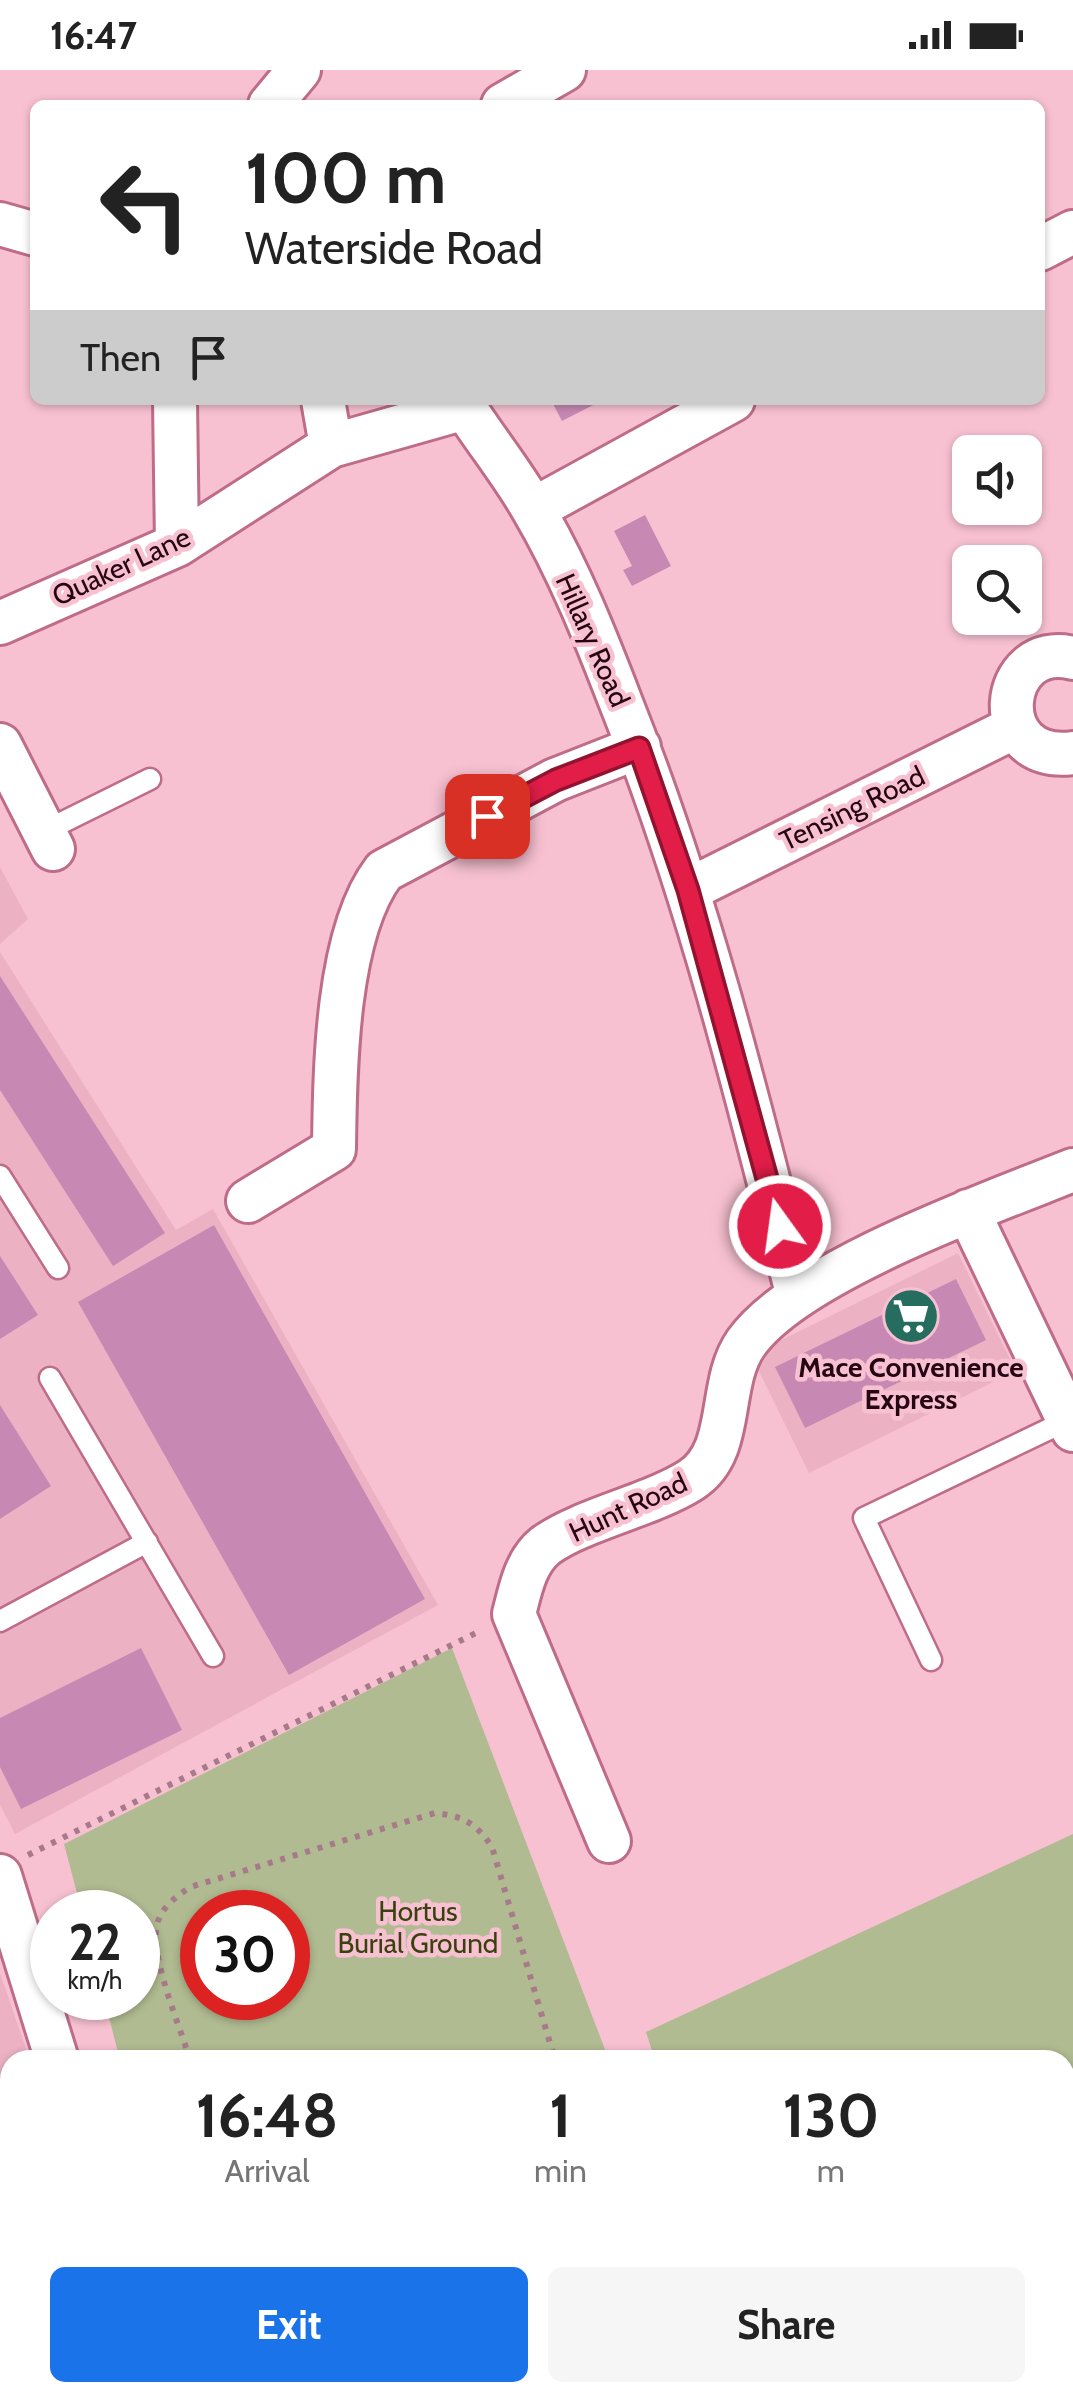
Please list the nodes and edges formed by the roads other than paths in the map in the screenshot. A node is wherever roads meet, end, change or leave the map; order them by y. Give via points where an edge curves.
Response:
1 (299, 70) edge
2 (564, 70) edge
3 (274, 100) edge
4 (513, 100) edge
5 (0, 224) edge
6 (1073, 232) edge
7 (30, 233) edge
8 (1045, 246) edge
9 (175, 405) edge
10 (324, 405) edge
11 (724, 405) edge
12 (465, 408) joint
13 (331, 446) junction
14 (534, 509) junction
15 (176, 546) junction
16 (0, 623) edge
17 (1073, 658) edge
18 (1016, 727) junction
19 (0, 745) edge
20 (639, 748) junction
21 (1073, 753) edge
22 (150, 779) dead end
23 (49, 840) joint
24 (688, 890) junction
25 (1073, 1170) edge
26 (0, 1176) edge
27 (248, 1201) dead end
28 (968, 1212) junction
29 (58, 1268) dead end
30 (797, 1293) junction
31 (50, 1378) dead end
32 (1071, 1425) edge
33 (147, 1542) junction
34 (0, 1621) edge
35 (214, 1656) dead end
36 (932, 1660) dead end
37 (609, 1841) dead end
38 (9, 1869) edge
39 (54, 2050) edge

1 - 3 street
2 - 4 street
5 - 7 street
6 - 8 street
9 - 15 street
10 - 13 street
11 - 14 street
12 - 13 street, Quaker Lane
12 - 14 street, Hillary Road
13 - 15 street, Quaker Lane
14 - 20 street, Hillary Road
15 - 16 street, Quaker Lane
17 - 18 street via 1050,657 1018,678 1012,694
18 - 21 street via 1041,751
18 - 24 street, Tensing Road
19 - 23 street
20 - 24 street, Hillary Road
20 - 27 street via 556,780 384,871 368,893 346,980 334,1150
22 - 23 lane
24 - 30 street, Hillary Road
25 - 28 street, Hunt Road
26 - 29 lane
28 - 30 street, Hunt Road
28 - 32 street
30 - 37 street, Hunt Road via 746,1343 730,1377 716,1454 692,1479 544,1547 524,1576 514,1614
31 - 33 lane
32 - 36 lane via 864,1518
33 - 34 lane
33 - 35 lane
38 - 39 street

